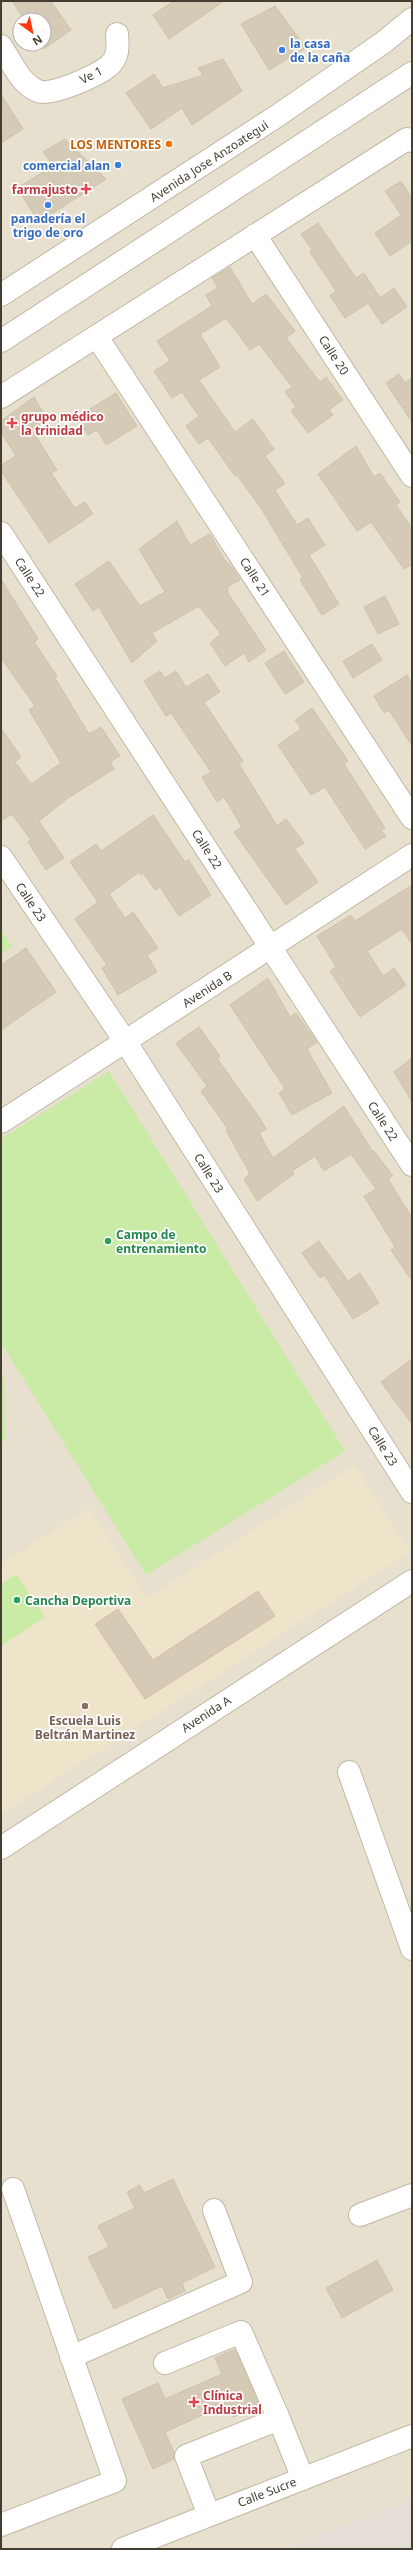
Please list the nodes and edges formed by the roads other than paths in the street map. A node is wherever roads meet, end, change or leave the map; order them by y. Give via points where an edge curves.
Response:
1 (412, 6) edge
2 (406, 24) edge
3 (117, 34) dead end
4 (1, 46) edge
5 (412, 74) edge
6 (411, 140) edge
7 (256, 234) junction
8 (1, 295) edge
9 (97, 337) junction
10 (1, 341) edge
11 (1, 397) edge
12 (412, 476) edge
13 (1, 533) edge
14 (412, 818) edge
15 (412, 855) edge
16 (1, 857) edge
17 (271, 948) junction
18 (125, 1040) junction
19 (1, 1122) edge
20 (412, 1165) edge
21 (412, 1492) edge
22 (412, 1581) edge
23 (349, 1772) dead end
24 (1, 1848) edge
25 (412, 1949) edge
26 (13, 2189) dead end
27 (412, 2195) edge
28 (214, 2210) dead end
29 (360, 2215) dead end
30 (71, 2357) junction
31 (165, 2363) dead end
32 (279, 2419) junction
33 (412, 2436) edge
34 (303, 2479) junction
35 (209, 2515) junction
36 (1, 2525) edge
37 (123, 2549) edge

1 - 2 street
2 - 8 street, Avenida Jose Anzoategui via 264,125
3 - 4 street, Ve 1 via 118,52 110,66 63,90 39,92 26,84
5 - 10 street
6 - 7 street via 406,139
7 - 9 street
7 - 12 street, Calle 20
9 - 11 street
9 - 14 street, Calle 21
13 - 17 street, Calle 22
15 - 17 street, Avenida B
16 - 18 street, Calle 23
17 - 18 street, Avenida B
17 - 20 street, Calle 22
18 - 19 street, Avenida B
18 - 21 street, Calle 23
22 - 24 street, Avenida A
23 - 25 street
26 - 30 street
27 - 29 street
28 - 30 street via 241,2282
30 - 36 street via 115,2481
31 - 32 street via 241,2332
32 - 34 street
32 - 35 street via 186,2456
33 - 34 street, Calle Sucre
34 - 35 street, Calle Sucre
35 - 37 street, Calle Sucre

